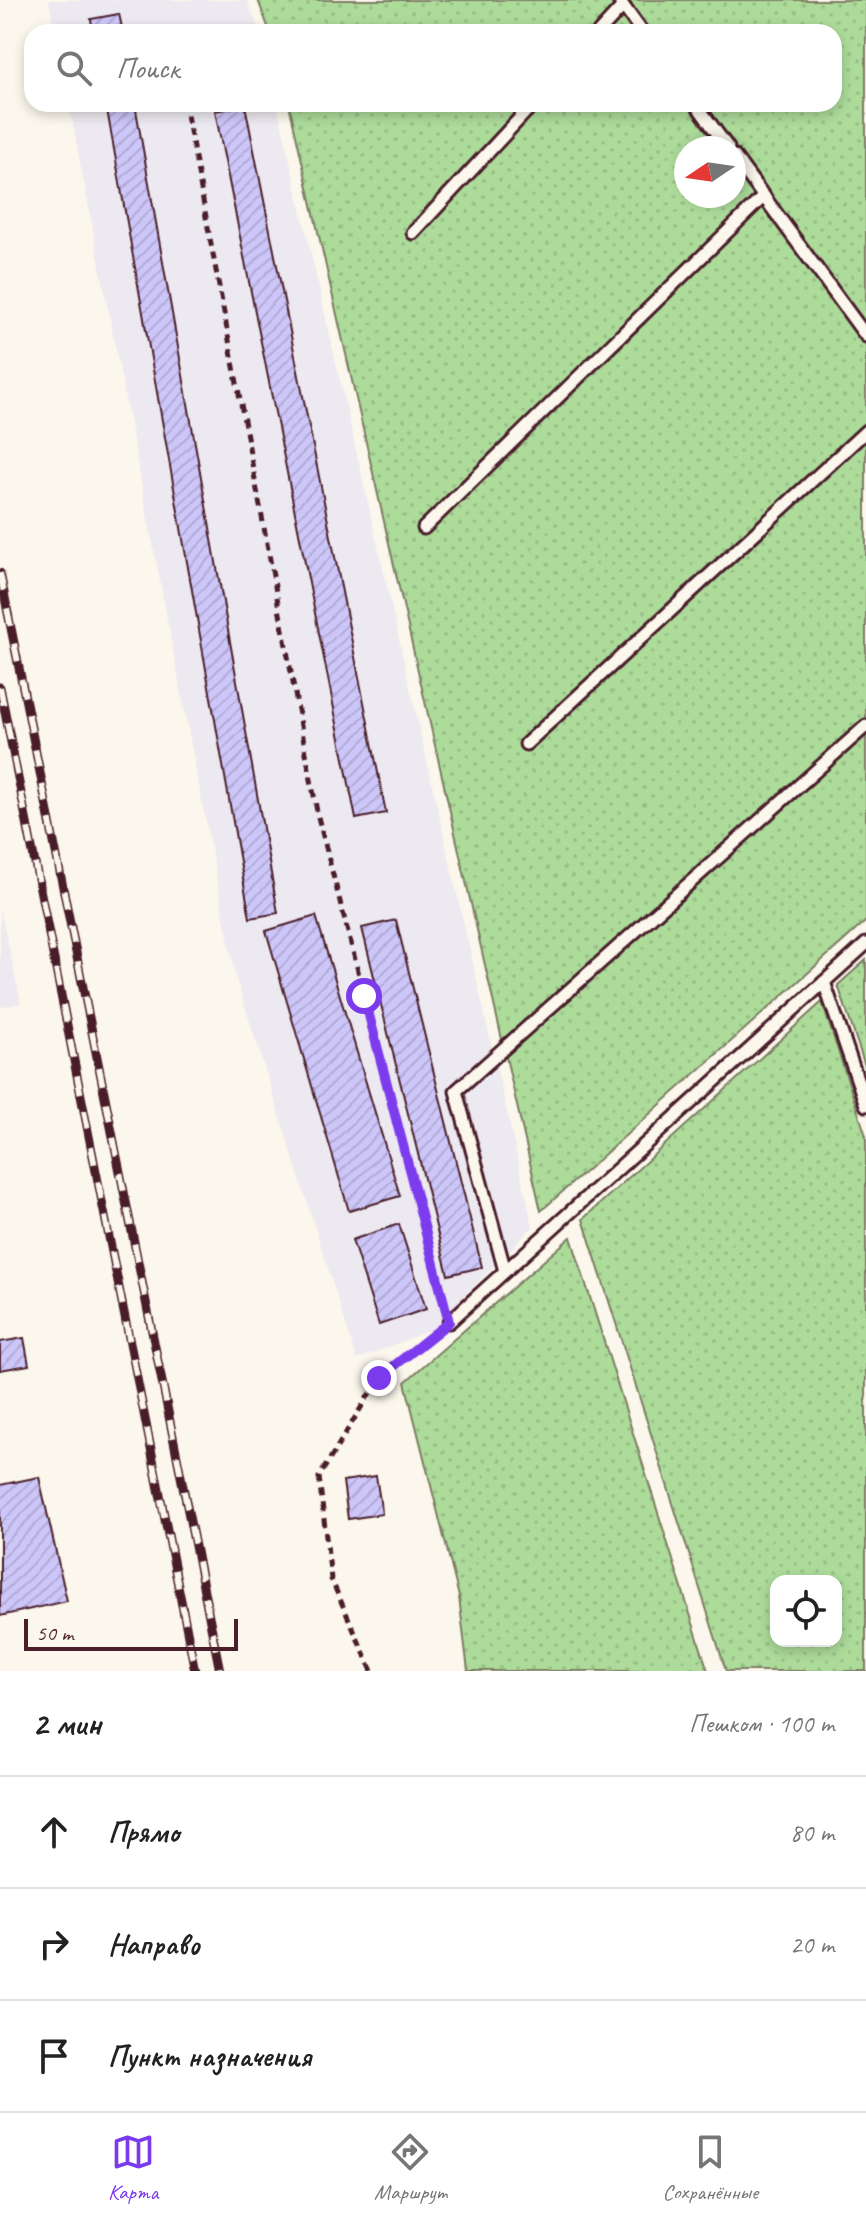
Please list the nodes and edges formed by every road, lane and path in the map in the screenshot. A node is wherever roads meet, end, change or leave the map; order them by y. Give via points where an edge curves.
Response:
1 (621, 3) edge
2 (605, 24) edge
3 (636, 24) edge
4 (526, 112) edge
5 (702, 112) edge
6 (187, 115) dead end
7 (719, 136) edge
8 (746, 172) edge
9 (764, 196) junction
10 (413, 233) dead end
11 (866, 336) edge
12 (866, 431) edge
13 (424, 528) dead end
14 (866, 726) edge
15 (526, 744) dead end
16 (866, 944) edge
17 (824, 982) junction
18 (866, 1105) edge
19 (505, 1271) junction
20 (449, 1322) junction
21 (372, 1671) edge

1 - 2 lane
1 - 3 lane
4 - 10 lane
5 - 7 lane
6 - 20 path via 318,817
8 - 9 lane
9 - 11 lane
9 - 13 lane
12 - 15 lane
14 - 19 lane via 456,1091
16 - 17 lane
17 - 18 lane
17 - 19 lane
19 - 20 lane
20 - 21 path via 379,1378 319,1477 331,1579

